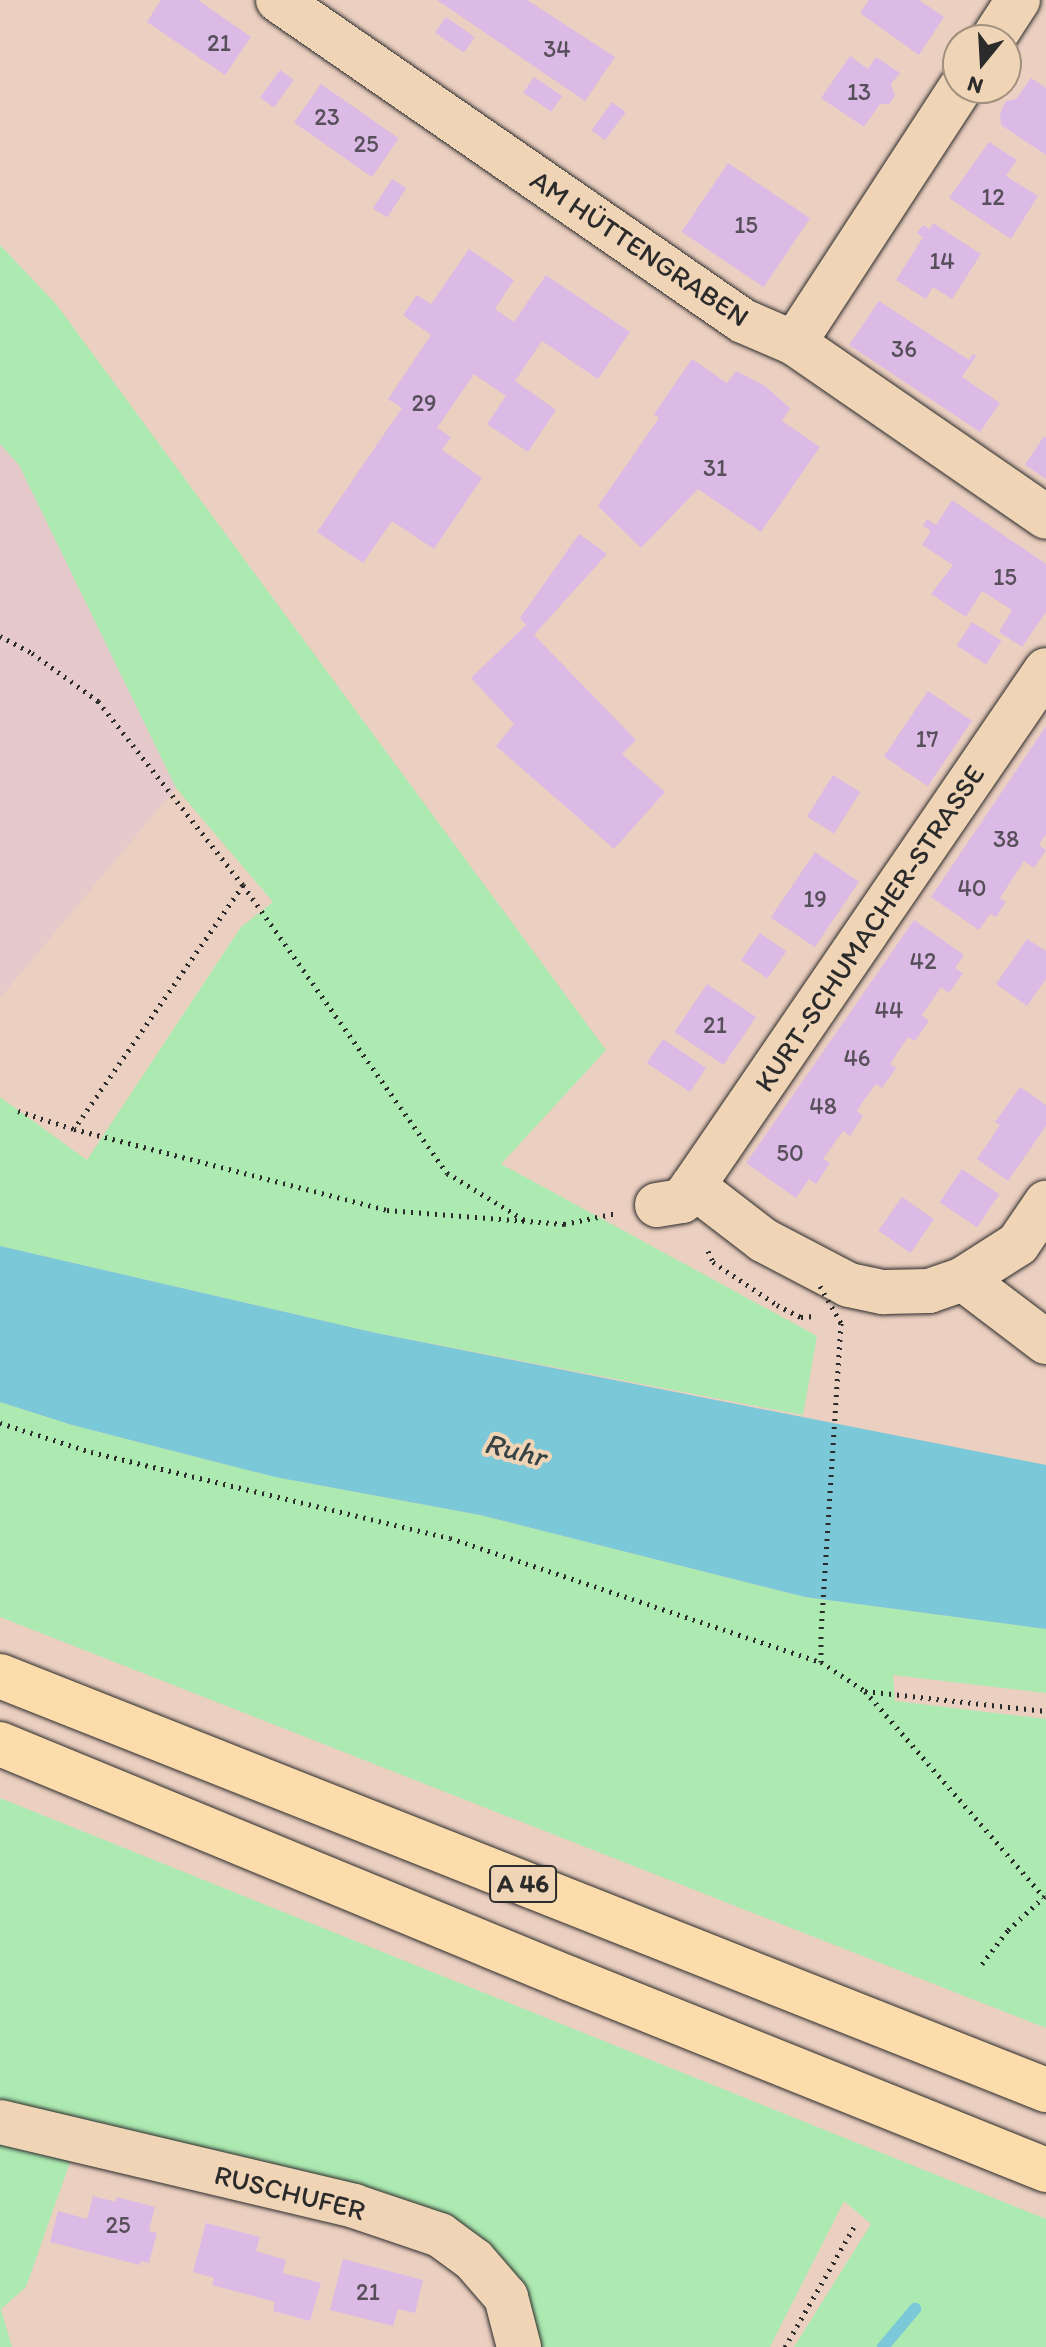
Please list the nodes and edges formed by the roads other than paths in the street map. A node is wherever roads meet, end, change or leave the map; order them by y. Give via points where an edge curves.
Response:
1 (1018, 0) edge
2 (306, 8) edge
3 (1002, 24) edge
4 (950, 104) edge
5 (794, 343) junction
6 (1046, 517) edge
7 (1046, 670) edge
8 (1046, 1203) edge
9 (963, 1279) junction
10 (1046, 1342) edge
11 (0, 1676) edge
12 (0, 1744) edge
13 (1046, 2090) edge
14 (0, 2122) edge
15 (1046, 2170) edge
16 (519, 2347) edge

1 - 3 street
2 - 5 street, AM HÜTTENGRABEN via 743,321
4 - 5 street
5 - 6 street, AM HÜTTENGRABEN
7 - 9 street, KURT-SCHUMACHER-STRASSE via 675,1196 849,1285 883,1292 929,1291
8 - 9 street via 1018,1244
9 - 10 street
11 - 13 highway, A 46
12 - 15 highway, A 46
14 - 16 street, RUSCHUFER via 354,2206 440,2235 474,2260 506,2297

